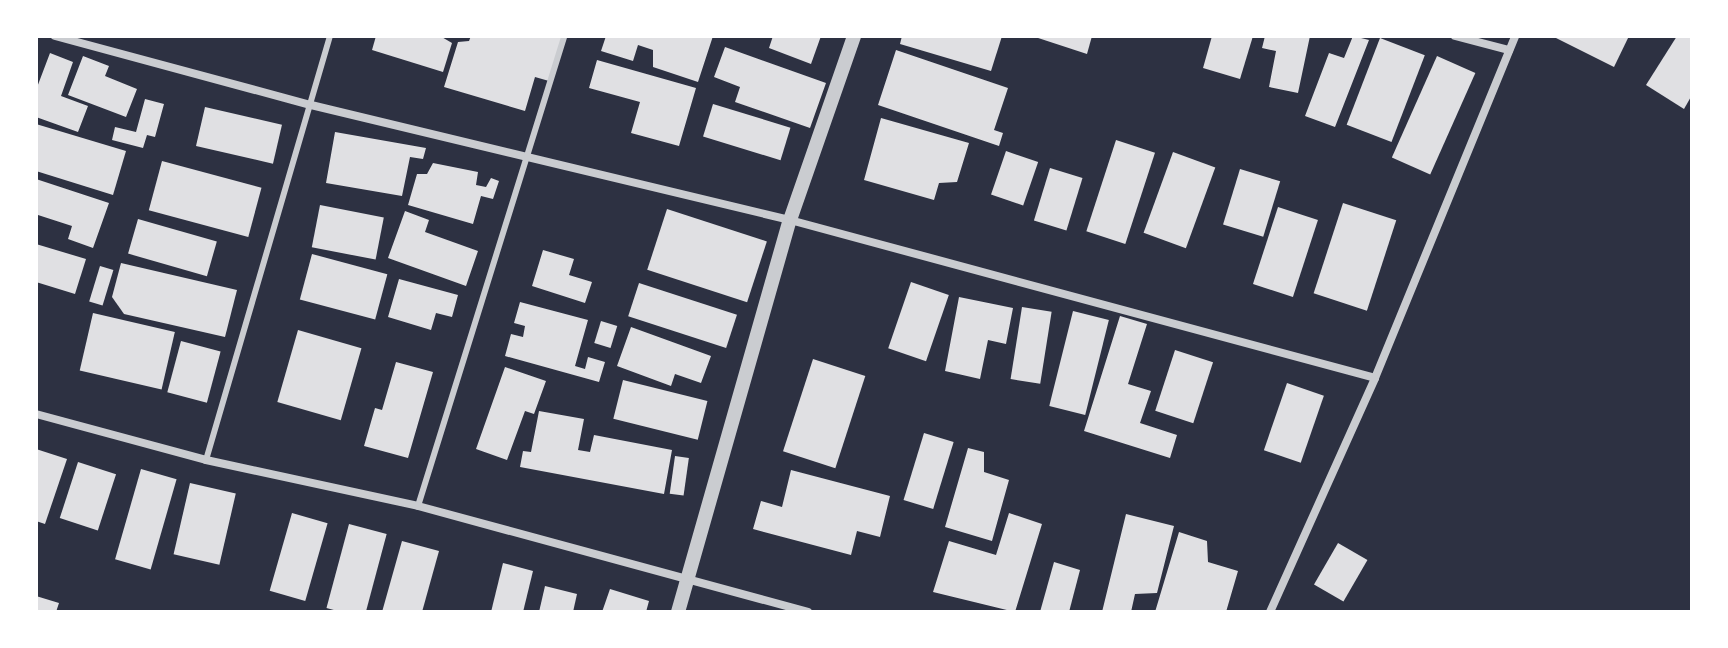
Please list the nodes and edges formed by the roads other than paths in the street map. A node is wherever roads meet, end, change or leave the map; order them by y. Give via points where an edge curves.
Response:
1 (55, 36) edge
2 (330, 36) edge
3 (564, 36) edge
4 (854, 36) edge
5 (1455, 36) edge
6 (1515, 36) edge
7 (1509, 50) junction
8 (311, 105) junction
9 (526, 155) junction
10 (790, 220) junction
11 (1375, 378) junction
12 (36, 414) edge
13 (206, 460) junction
14 (418, 506) junction
15 (689, 579) junction
16 (678, 612) edge
17 (808, 612) edge
18 (1270, 612) edge

1 - 8 street
2 - 8 lane
3 - 9 lane
4 - 10 street
5 - 7 street
6 - 7 street
7 - 11 street
8 - 9 street
8 - 13 lane
9 - 10 street
9 - 14 lane
10 - 11 street
10 - 15 street
11 - 18 street
12 - 13 street
13 - 14 street
14 - 15 street
15 - 16 street
15 - 17 street

